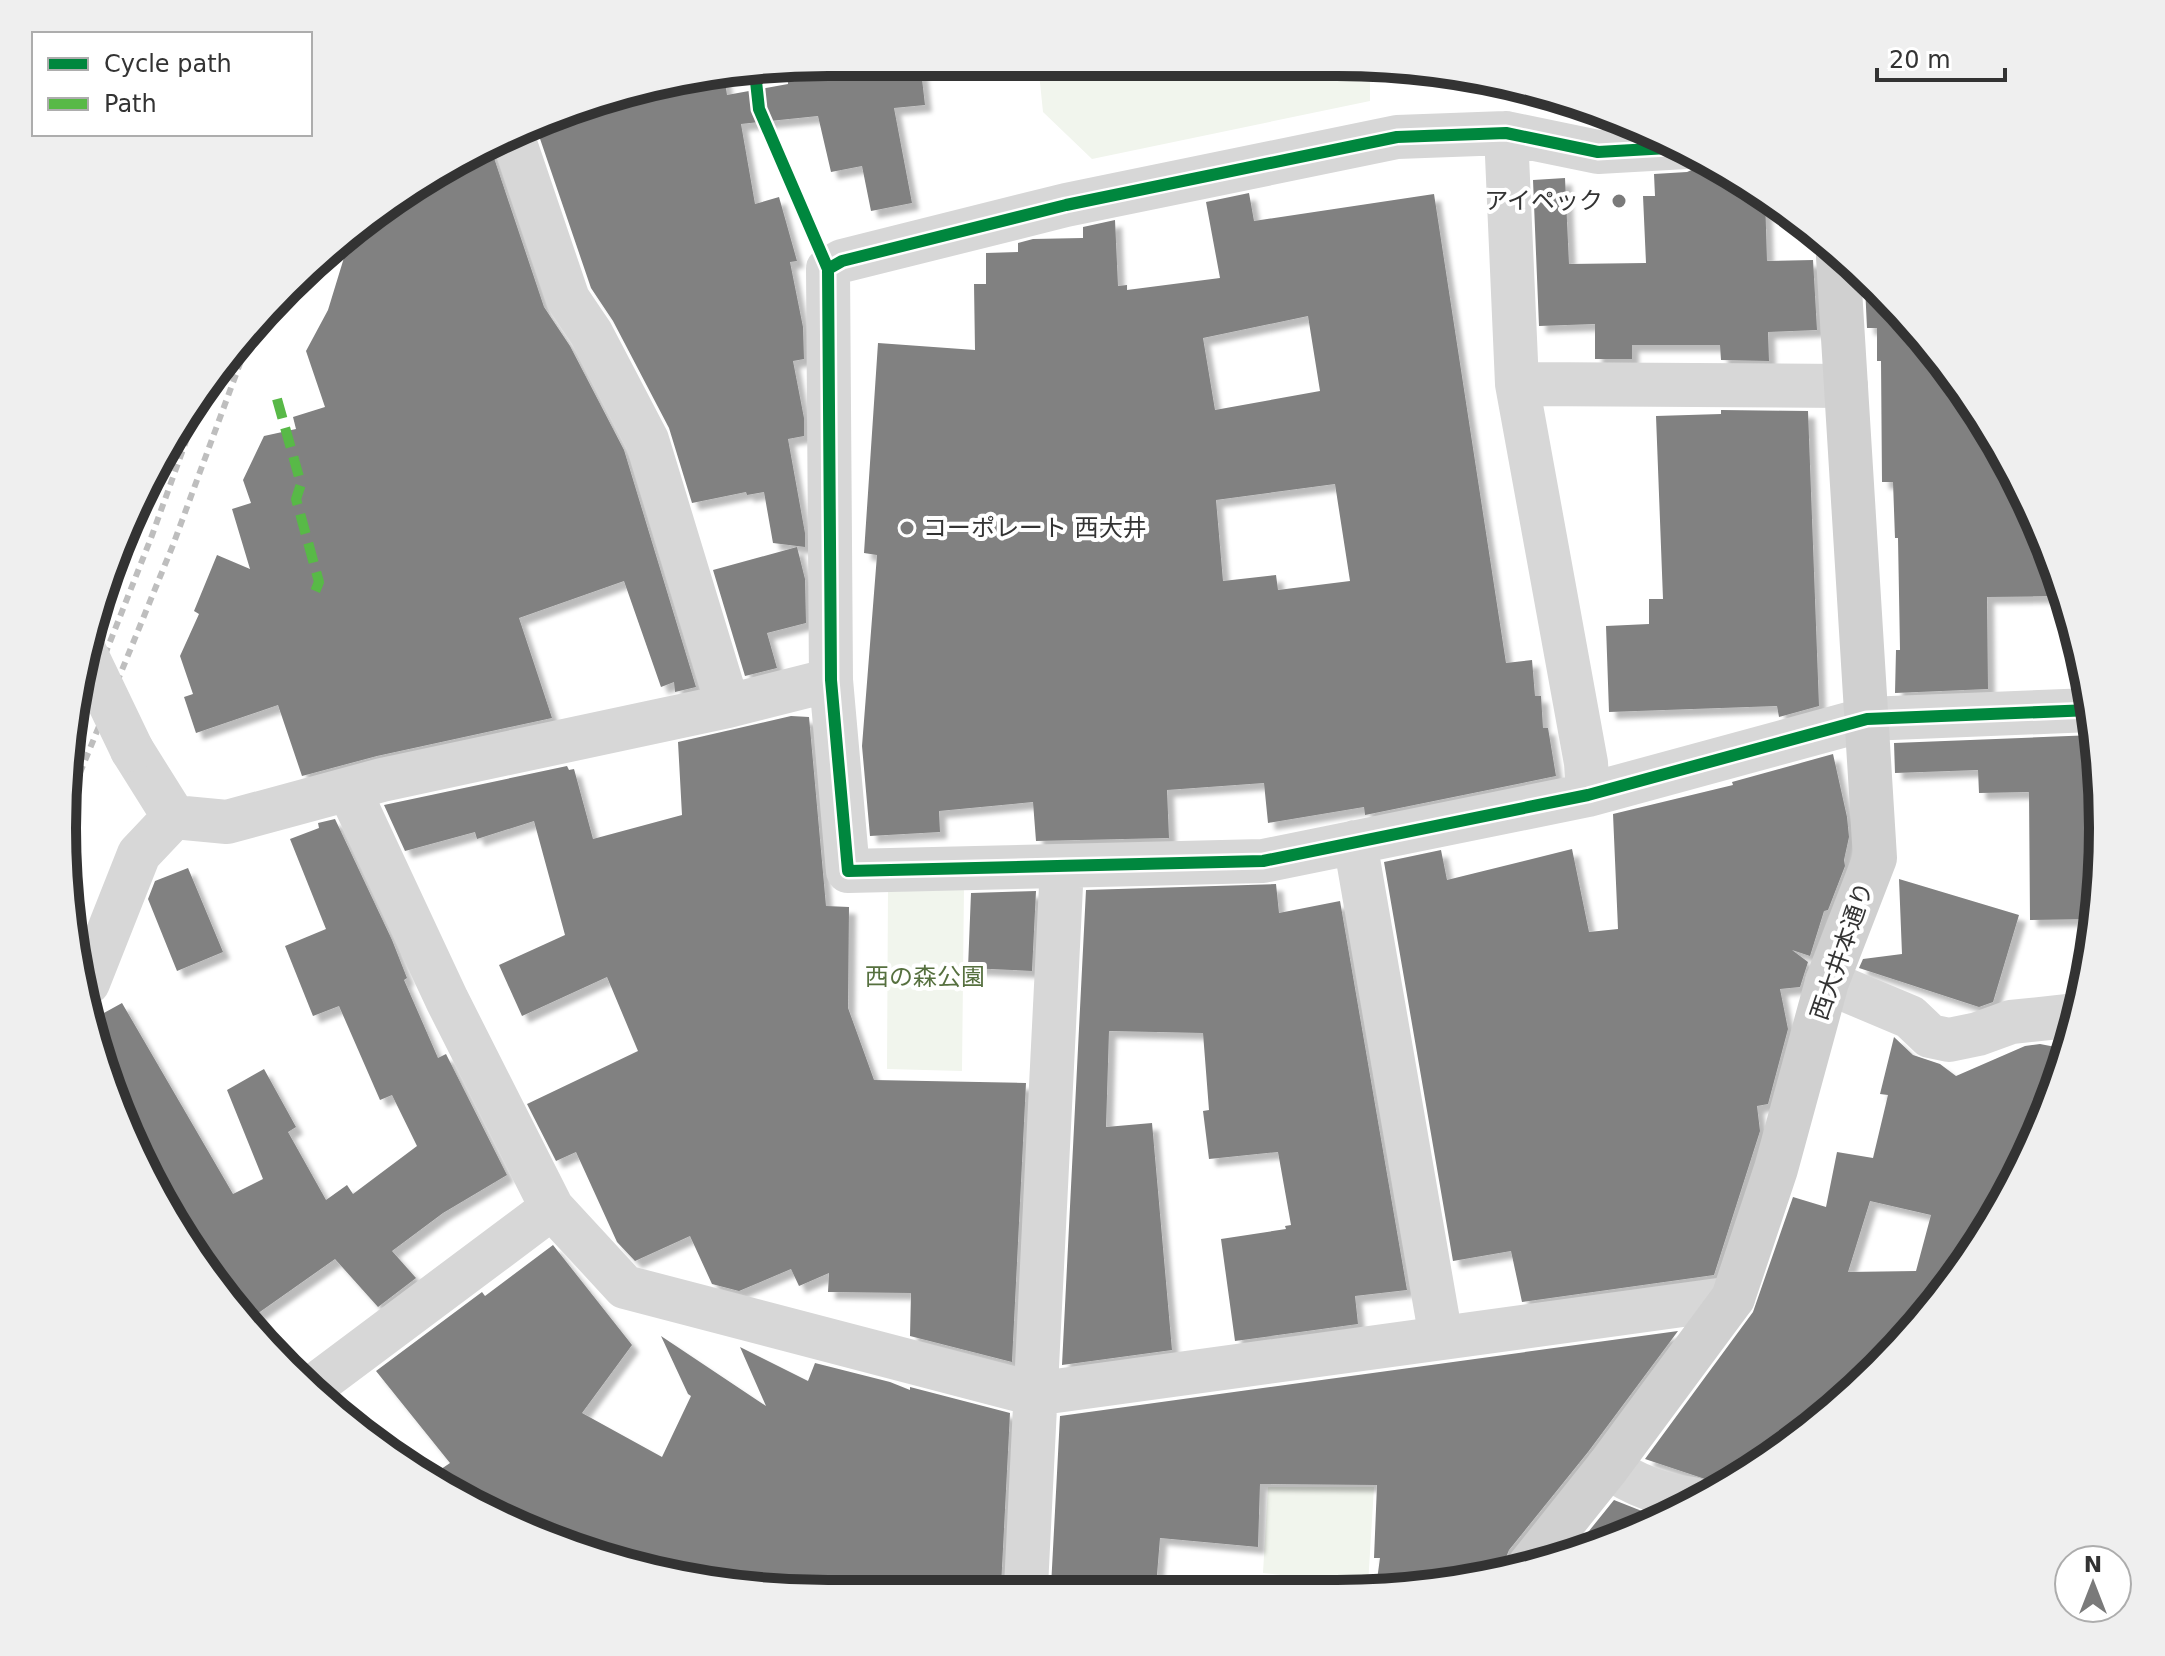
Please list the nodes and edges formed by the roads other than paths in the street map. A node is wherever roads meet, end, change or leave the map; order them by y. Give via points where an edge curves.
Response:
1 (1506, 133) junction
2 (516, 144) edge
3 (1658, 149) edge
4 (1839, 268) edge
5 (1517, 384) junction
6 (1846, 386) junction
7 (93, 669) edge
8 (831, 680) junction
9 (728, 706) junction
10 (2080, 710) edge
11 (1867, 719) junction
12 (349, 790) junction
13 (1588, 795) junction
14 (174, 817) junction
15 (1355, 842) junction
16 (1062, 866) junction
17 (90, 977) edge
18 (1827, 982) junction
19 (2065, 1016) edge
20 (552, 1208) junction
21 (1733, 1298) junction
22 (1441, 1338) junction
23 (320, 1382) edge
24 (1034, 1394) junction
25 (1608, 1467) junction
26 (1678, 1498) edge
27 (1541, 1551) edge
28 (1026, 1580) edge

1 - 3 street via 1598,152
1 - 5 street
1 - 8 street via 1397,137 1066,205 842,261 828,269
2 - 9 street via 568,299 647,440
4 - 6 street, 西大井本通り
5 - 6 street
5 - 13 street
6 - 11 street, 西大井本通り
7 - 14 street, bridge via 132,750
8 - 9 street
8 - 16 street via 848,871
9 - 12 street
10 - 11 street
11 - 13 street
11 - 18 street, 西大井本通り via 1875,858
12 - 14 street via 227,822
12 - 20 street
13 - 15 street
14 - 17 street via 139,854
15 - 16 street via 1263,861
15 - 22 street
16 - 24 street
18 - 19 street via 1910,1017 1930,1036 1949,1040 2011,1022
18 - 21 street, 西大井本通り via 1776,1169
20 - 23 street
20 - 24 street via 625,1287
21 - 22 street
21 - 25 street, 西大井本通り
22 - 24 street
24 - 28 street
25 - 26 street via 1630,1482
25 - 27 street, 西大井本通り

